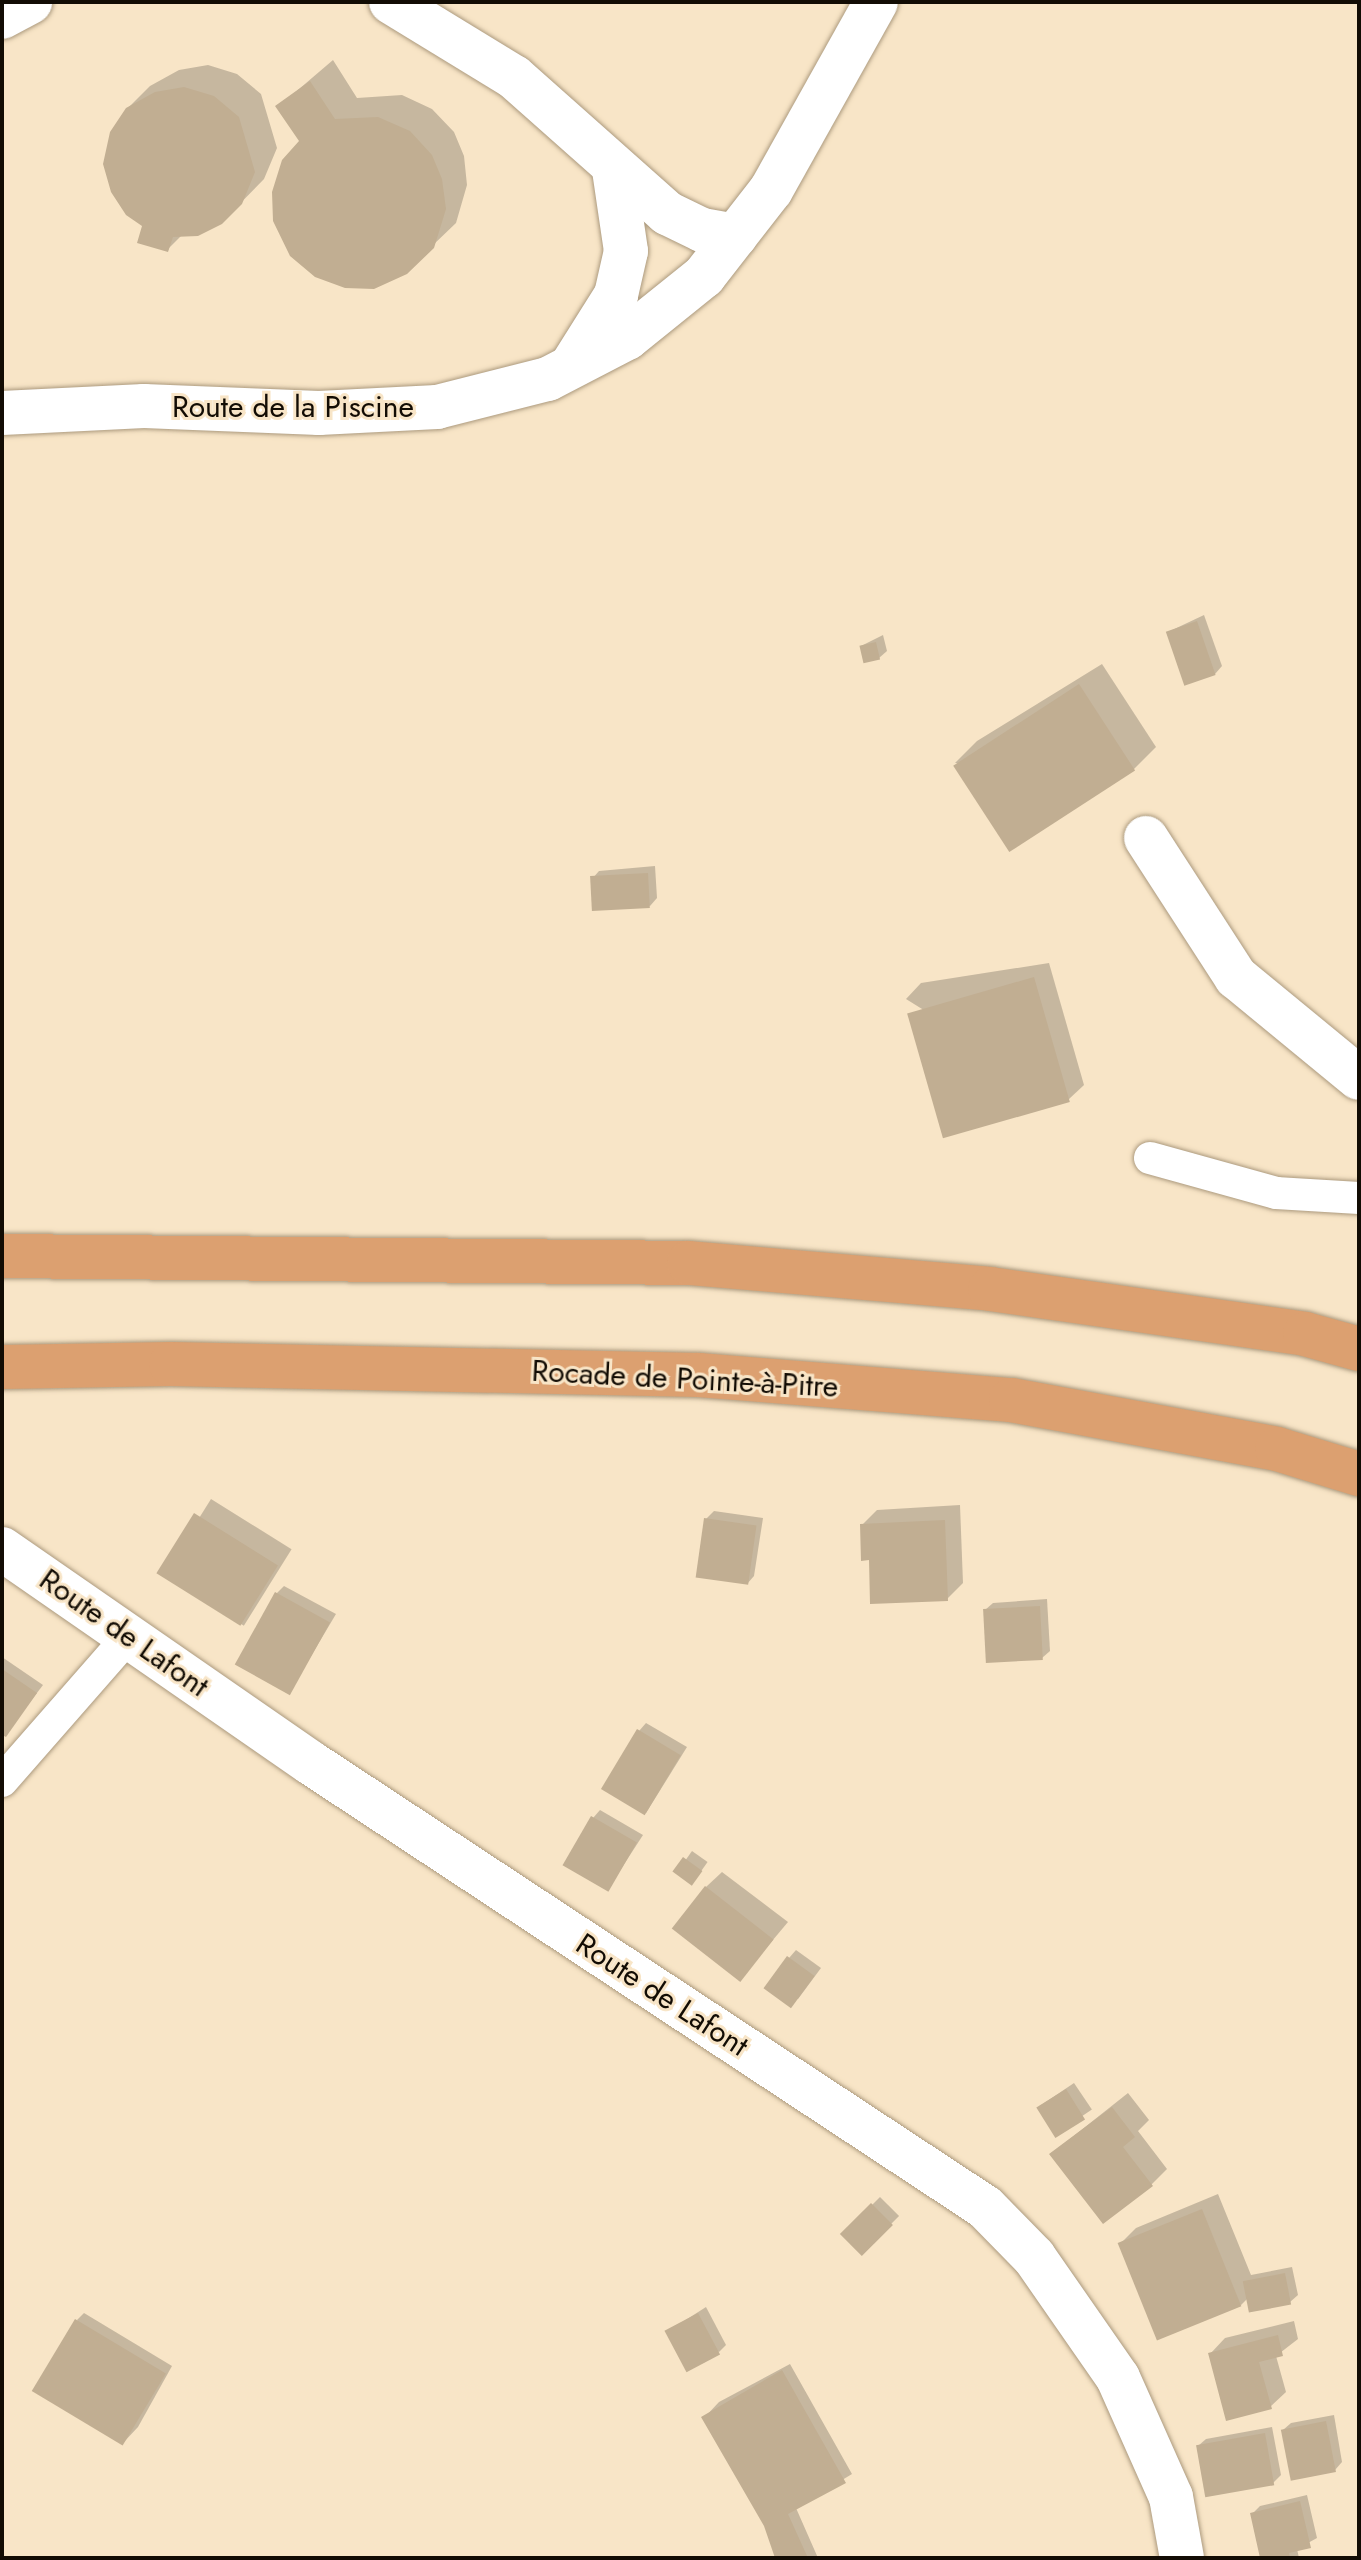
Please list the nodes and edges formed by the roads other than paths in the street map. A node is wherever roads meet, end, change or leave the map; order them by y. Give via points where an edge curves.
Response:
1 (30, 2) edge
2 (391, 2) edge
3 (876, 2) edge
4 (2, 17) edge
5 (614, 170) junction
6 (735, 236) junction
7 (570, 368) junction
8 (2, 413) edge
9 (1146, 838) dead end
10 (1359, 1078) edge
11 (1150, 1158) dead end
12 (1359, 1198) edge
13 (2, 1256) edge
14 (1359, 1349) edge
15 (2, 1367) edge
16 (1359, 1474) edge
17 (2, 1549) edge
18 (127, 1638) junction
19 (2, 1781) edge
20 (1182, 2558) edge

1 - 4 street
2 - 5 street via 514,77
3 - 6 street, Route de la Piscine via 771,190
5 - 6 street via 667,213 702,230
5 - 7 street via 626,251 616,295
6 - 7 street, Route de la Piscine via 704,276 627,338
7 - 8 street, Route de la Piscine via 548,379 437,407 319,413 144,406
9 - 10 street via 1236,977
11 - 12 lane via 1276,1193
13 - 14 highway via 689,1263 990,1289 1305,1334
15 - 16 highway, Rocade de Pointe-à-Pitre via 171,1364 699,1375 1011,1400 1277,1449
17 - 18 street, Route de Lafont
18 - 19 lane
18 - 20 street, Route de Lafont via 985,2207 1034,2257 1118,2378 1171,2497

